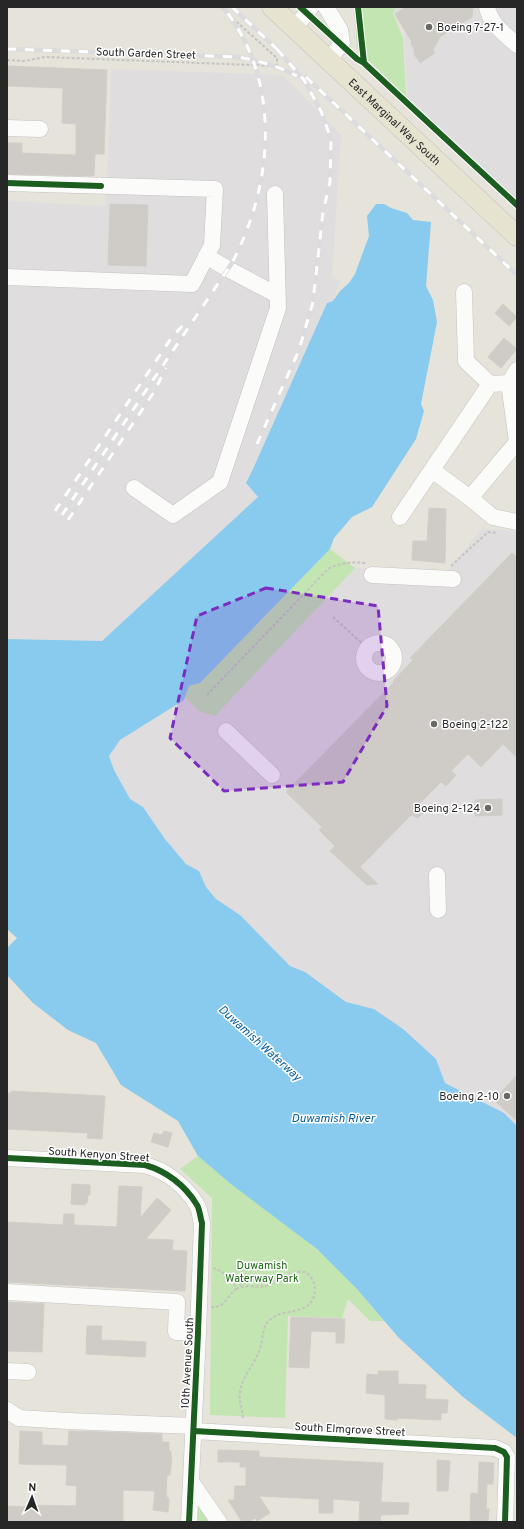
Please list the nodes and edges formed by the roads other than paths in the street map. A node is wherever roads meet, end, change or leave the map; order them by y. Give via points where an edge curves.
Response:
1 (272, 7) edge
2 (311, 7) edge
3 (326, 7) edge
4 (486, 7) edge
5 (497, 26) junction
6 (517, 27) edge
7 (295, 28) junction
8 (517, 45) edge
9 (329, 60) junction
10 (7, 128) edge
11 (40, 129) dead end
12 (7, 183) edge
13 (275, 194) dead end
14 (517, 236) edge
15 (206, 256) junction
16 (7, 277) edge
17 (464, 292) dead end
18 (277, 295) junction
19 (513, 377) edge
20 (490, 384) junction
21 (517, 442) edge
22 (432, 470) junction
23 (134, 488) dead end
24 (470, 498) junction
25 (400, 517) dead end
26 (517, 522) edge
27 (371, 569) road end
28 (452, 573) road end
29 (226, 732) dead end
30 (272, 775) dead end
31 (437, 875) dead end
32 (438, 910) dead end
33 (7, 1158) edge
34 (198, 1206) joint
35 (7, 1292) edge
36 (198, 1333) junction
37 (7, 1370) edge
38 (28, 1372) dead end
39 (7, 1410) edge
40 (194, 1428) junction
41 (192, 1483) junction
42 (189, 1522) edge
43 (219, 1522) edge
44 (505, 1522) edge

1 - 7 main road, East Marginal Way South
2 - 7 street
3 - 9 street via 340,30 342,43
4 - 5 street
5 - 6 street
5 - 8 street
7 - 9 main road, East Marginal Way South
9 - 14 main road, East Marginal Way South
10 - 11 street
12 - 15 street via 215,188 212,246
13 - 18 street
15 - 16 street via 192,284
15 - 18 street
17 - 20 street via 466,361
18 - 23 street via 278,308 220,482 172,515
19 - 20 street
19 - 21 street
20 - 22 street
21 - 24 street
22 - 24 street
22 - 25 street
24 - 26 street via 493,517
27 - 28 street
29 - 30 street
31 - 32 street
33 - 34 street, South Kenyon Street via 145,1165 174,1179
34 - 36 street, 10th Avenue South via 202,1223
35 - 36 street via 177,1302 176,1332
36 - 40 street, 10th Avenue South
37 - 38 street
39 - 40 street, South Elmgrove Street via 19,1418
40 - 41 street, 10th Avenue South
40 - 44 street, South Elmgrove Street via 495,1448 504,1452 508,1464
41 - 42 street, 10th Avenue South
41 - 43 street

